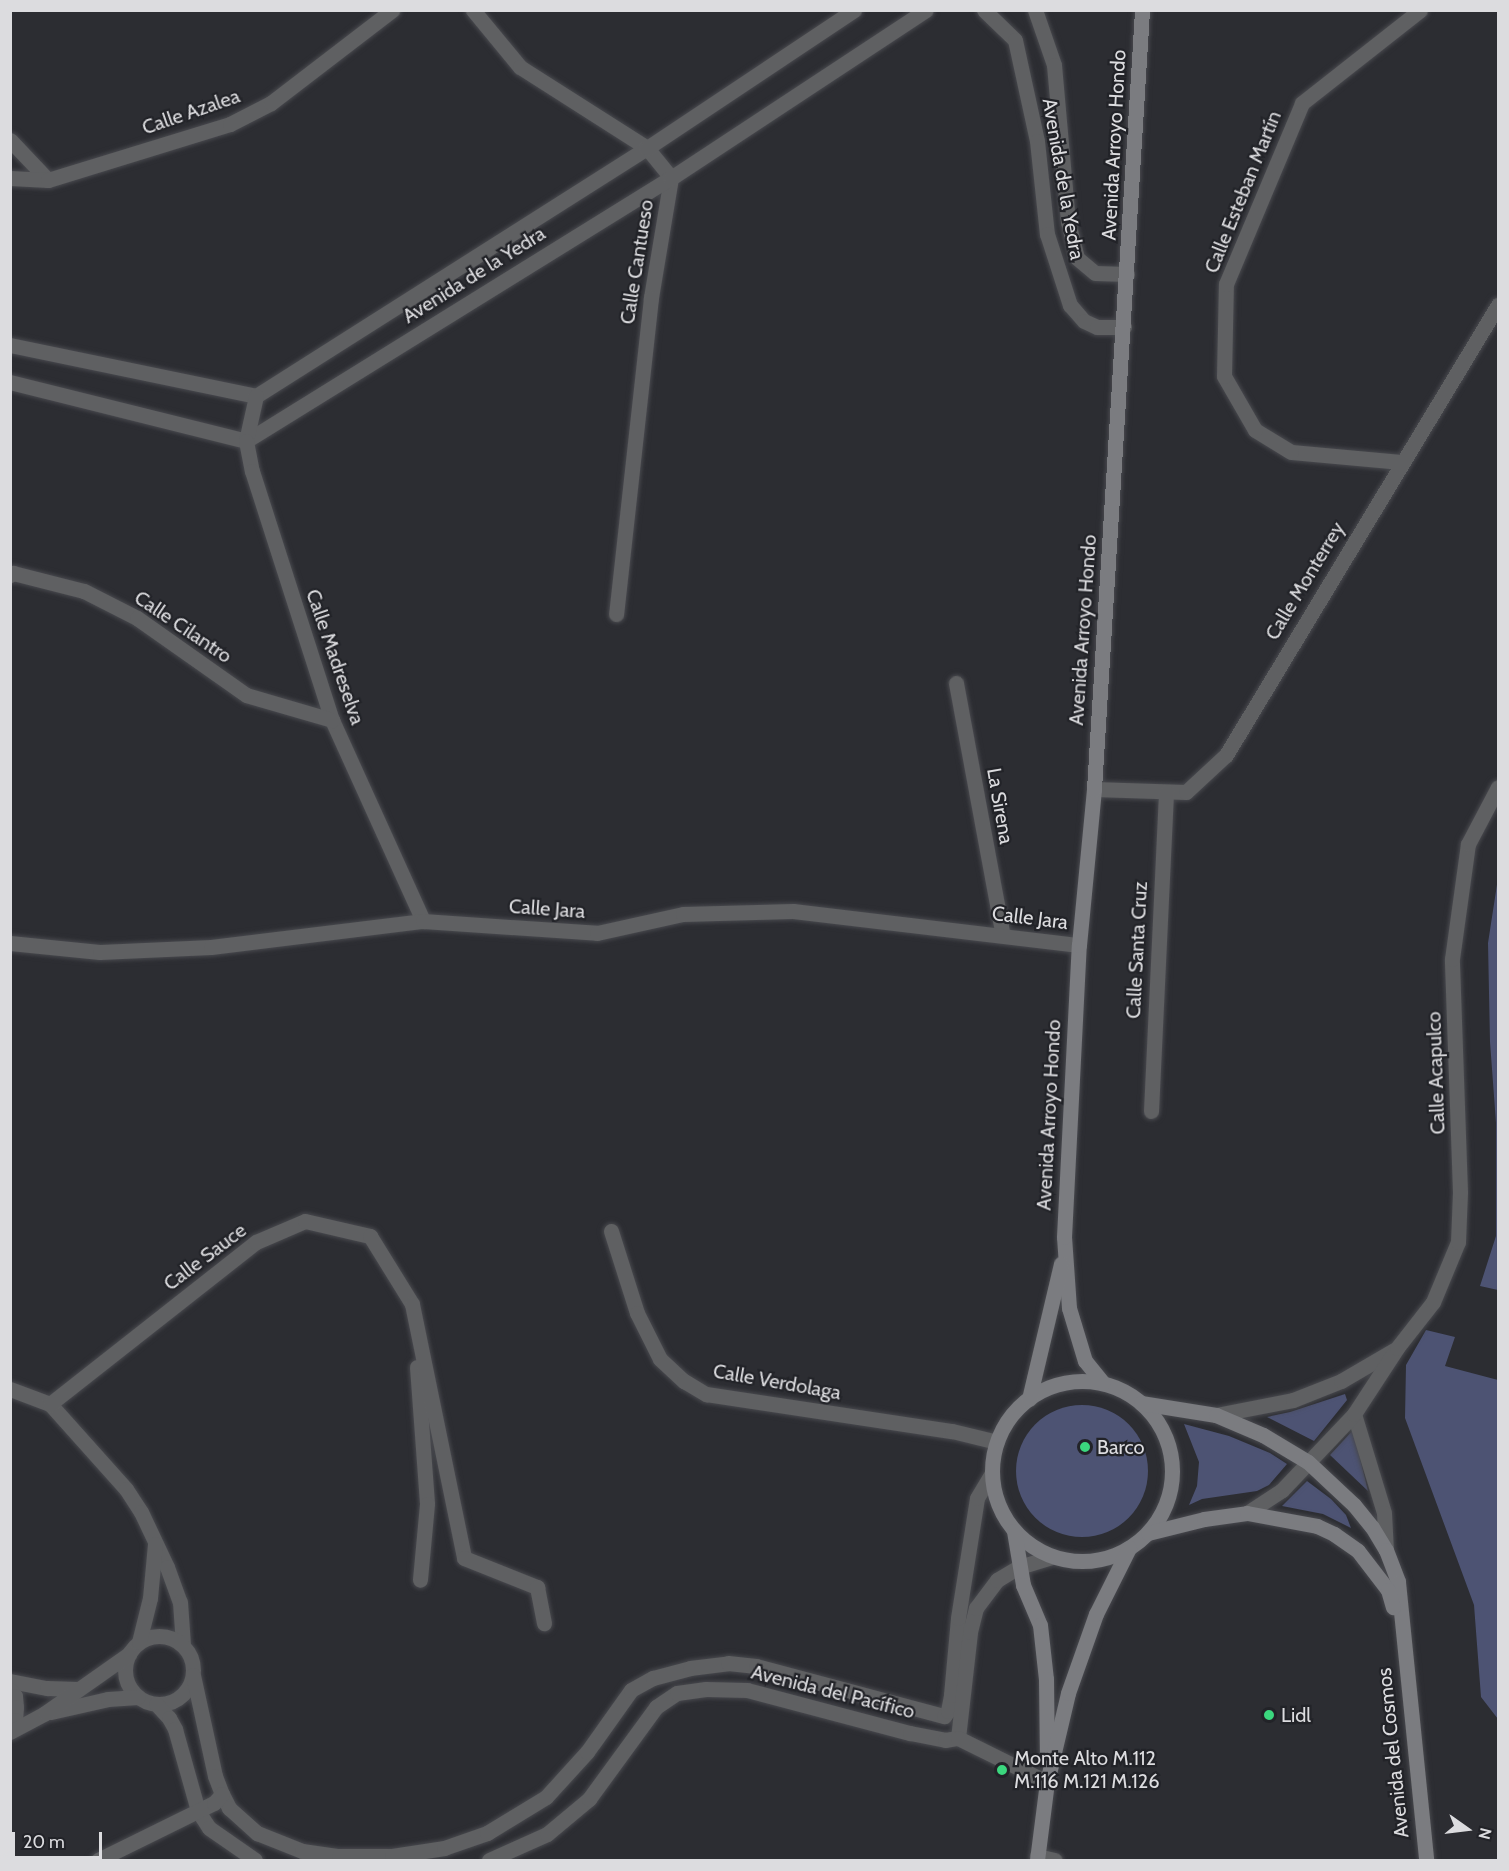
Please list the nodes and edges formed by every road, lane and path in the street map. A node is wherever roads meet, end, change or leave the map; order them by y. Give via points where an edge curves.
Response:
1 (392, 10) edge
2 (473, 10) edge
3 (854, 10) edge
4 (926, 10) edge
5 (984, 10) edge
6 (1035, 10) edge
7 (1142, 10) edge
8 (1420, 10) edge
9 (10, 140) edge
10 (647, 148) junction
11 (10, 178) edge
12 (671, 178) junction
13 (48, 180) junction
14 (1128, 274) junction
15 (1498, 305) edge
16 (1124, 327) junction
17 (10, 345) edge
18 (10, 382) edge
19 (255, 396) junction
20 (246, 441) junction
21 (1401, 462) junction
22 (10, 575) edge
23 (616, 614) dead end
24 (956, 683) dead end
25 (332, 720) junction
26 (1498, 788) edge
27 (1094, 789) junction
28 (1166, 792) junction
29 (423, 921) junction
30 (1003, 936) junction
31 (10, 943) edge
32 (1079, 945) junction
33 (1151, 1111) dead end
34 (611, 1231) dead end
35 (1064, 1253) junction
36 (412, 1304) junction
37 (1397, 1348) junction
38 (1103, 1383) junction
39 (10, 1389) edge
40 (1029, 1399) junction
41 (1142, 1403) junction
42 (50, 1404) junction
43 (1354, 1414) junction
44 (1216, 1415) junction
45 (997, 1442) junction
46 (1308, 1462) junction
47 (992, 1473) junction
48 (1247, 1513) junction
49 (1014, 1531) junction
50 (1148, 1533) junction
51 (154, 1544) junction
52 (1129, 1548) junction
53 (1386, 1550) junction
54 (1052, 1557) junction
55 (1019, 1568) junction
56 (420, 1580) dead end
57 (544, 1623) dead end
58 (1402, 1640) junction
59 (183, 1646) junction
60 (134, 1648) junction
61 (193, 1675) junction
62 (10, 1680) edge
63 (78, 1689) junction
64 (10, 1690) edge
65 (138, 1697) junction
66 (156, 1704) junction
67 (45, 1713) junction
68 (10, 1731) edge
69 (957, 1738) junction
70 (1047, 1782) junction
71 (222, 1794) junction
72 (198, 1811) junction
73 (1037, 1858) edge
74 (98, 1860) edge
75 (255, 1860) edge
76 (489, 1860) edge
77 (1055, 1860) edge
78 (1426, 1860) edge

1 - 13 street, Calle Azalea via 271,103 231,124
2 - 10 street, Calle Cantueso via 520,67
3 - 10 street, Avenida de la Yedra
4 - 12 street, Avenida de la Yedra
5 - 16 street, Avenida de la Yedra via 1015,40 1037,141 1047,234 1070,305 1084,321 1097,327
6 - 14 street, Avenida de la Yedra via 1054,65 1068,222 1077,258 1095,273
7 - 14 main road, Avenida Arroyo Hondo
8 - 21 street, Calle Esteban Martín via 1302,103 1226,284 1224,376 1255,430 1292,452
9 - 13 street
10 - 12 street, Calle Cantueso
10 - 19 street, Avenida de la Yedra
11 - 13 street, Calle Azalea
12 - 20 street, Avenida de la Yedra
12 - 23 street, Calle Cantueso via 651,298
14 - 16 main road, Avenida Arroyo Hondo
15 - 21 street, Calle Monterrey
16 - 27 main road, Avenida Arroyo Hondo
17 - 19 street
18 - 20 street
19 - 20 street, Calle Madreselva
20 - 25 street, Calle Madreselva via 252,471
21 - 28 street, Calle Monterrey via 1226,755 1186,792
22 - 25 street, Calle Cilantro via 84,591 137,618 246,695
24 - 30 street, La Sirena
25 - 29 street, Calle Madreselva
26 - 37 street, Calle Acapulco via 1468,844 1452,959 1458,1242 1433,1302
27 - 28 street, Calle Monterrey
27 - 32 main road, Avenida Arroyo Hondo
28 - 33 street, Calle Santa Cruz
29 - 30 street, Calle Jara via 597,933 683,914 793,911
29 - 31 street, Calle Jara via 211,947 100,952
30 - 32 street, Calle Jara
32 - 35 main road, Avenida Arroyo Hondo
34 - 45 street, Calle Verdolaga via 636,1313 660,1359 706,1394 952,1431
35 - 38 main road, Avenida Arroyo Hondo via 1074,1325 1085,1361
35 - 40 main road, Avenida Arroyo Hondo
36 - 42 street, Calle Sauce via 370,1236 305,1221 256,1242
36 - 56 street, Calle Sauce via 427,1504
36 - 57 street, Calle Sauce via 464,1558 537,1587
37 - 43 street, Calle Acapulco
37 - 44 street via 1341,1381 1293,1400
38 - 40 main road via 1064,1383
38 - 41 main road
39 - 42 street
40 - 45 main road via 1015,1411
41 - 44 main road
41 - 50 main road via 1157,1421 1172,1467 1170,1491 1162,1513
42 - 51 street via 126,1489
43 - 46 street, Calle Acapulco
43 - 53 street via 1384,1513
44 - 46 main road via 1263,1435
45 - 47 main road
46 - 48 street, Calle Acapulco via 1282,1490
46 - 53 main road via 1354,1505
47 - 49 main road via 1002,1513
47 - 71 street via 976,1498 948,1711 944,1716 756,1666 709,1665 653,1678 631,1690 587,1752 546,1797 487,1833 444,1848 392,1856 339,1856 279,1844 236,1816
48 - 50 main road
48 - 58 main road via 1317,1526 1358,1551 1388,1590
49 - 54 main road
49 - 55 main road
50 - 52 main road
51 - 59 street via 180,1602
51 - 60 street via 150,1598
52 - 54 main road via 1096,1560 1078,1562
52 - 70 main road via 1096,1614 1072,1682
53 - 58 main road via 1398,1582
54 - 55 street
55 - 69 street via 997,1580 976,1608
55 - 70 main road via 1040,1625 1046,1679
58 - 78 main road, Avenida del Cosmos
59 - 60 street via 157,1636
59 - 61 street via 189,1654
60 - 63 street
60 - 65 street via 124,1672
61 - 66 street via 184,1694
61 - 71 street
62 - 63 street via 47,1688
63 - 67 street
64 - 68 street via 16,1707
65 - 66 street
65 - 67 street via 108,1699
66 - 72 street via 175,1729
67 - 68 street
69 - 70 street, Avenida del Pacífico
69 - 76 street, Avenida del Pacífico via 945,1740 910,1733 747,1690 677,1693 656,1707 590,1799 547,1834
70 - 73 main road
71 - 72 street
72 - 74 street
72 - 75 street via 209,1828
73 - 77 street

